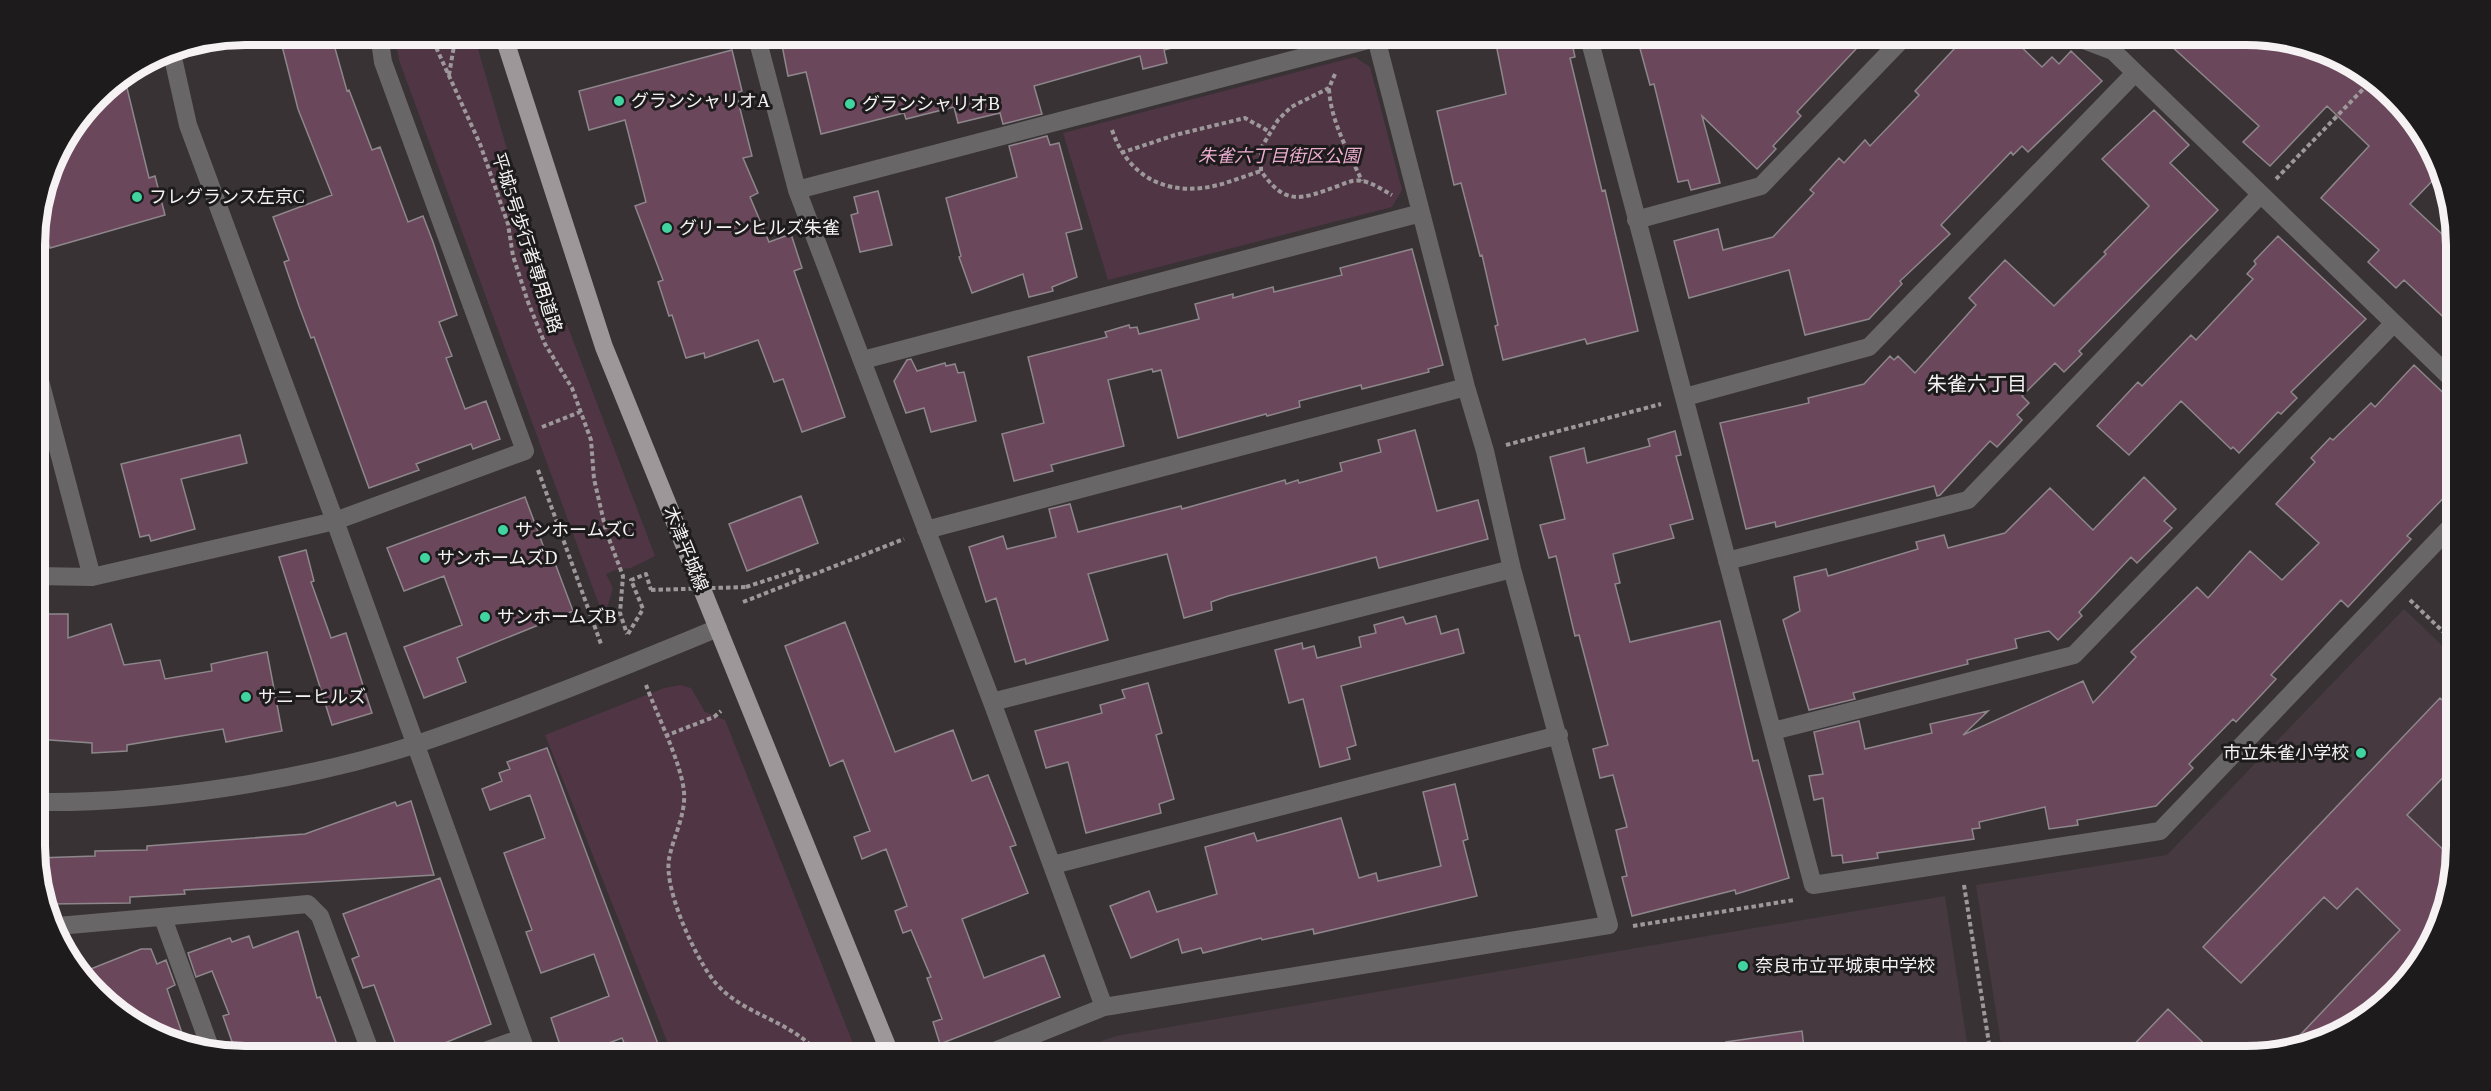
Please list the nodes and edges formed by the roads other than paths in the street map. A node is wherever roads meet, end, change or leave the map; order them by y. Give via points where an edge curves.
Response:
1 (381, 45) edge
2 (507, 45) edge
3 (759, 45) edge
4 (1352, 45) edge
5 (1386, 45) edge
6 (1591, 45) edge
7 (1896, 45) edge
8 (2097, 45) edge
9 (173, 59) edge
10 (2135, 73) junction
11 (797, 190) junction
12 (2261, 194) junction
13 (1420, 210) junction
14 (1636, 220) junction
15 (2394, 323) junction
16 (863, 360) junction
17 (2446, 373) edge
18 (1466, 387) junction
19 (1685, 397) junction
20 (45, 400) edge
21 (335, 521) junction
22 (926, 530) junction
23 (2446, 531) edge
24 (1727, 561) junction
25 (1512, 569) junction
26 (45, 576) edge
27 (92, 577) junction
28 (718, 628) junction
29 (992, 702) junction
30 (1773, 731) junction
31 (1559, 735) junction
32 (416, 744) junction
33 (45, 802) edge
34 (1053, 865) junction
35 (163, 918) junction
36 (62, 926) edge
37 (1104, 1007) junction
38 (521, 1038) junction
39 (208, 1042) edge
40 (368, 1046) edge
41 (499, 1046) edge
42 (524, 1046) edge
43 (887, 1046) edge
44 (1007, 1046) edge

1 - 21 street via 383,62 522,444
2 - 28 main road, 木津平城線 via 604,347
3 - 11 street
4 - 11 street
5 - 13 street
6 - 14 street
7 - 14 street via 1761,186
8 - 10 street via 2113,51
9 - 21 street via 188,125
10 - 12 street
10 - 19 street via 1869,347
11 - 16 street
12 - 15 street
12 - 24 street via 1968,500
13 - 16 street
13 - 18 street
14 - 19 street
15 - 17 street
15 - 30 street via 2074,655
16 - 22 street
18 - 22 street
18 - 25 street
19 - 24 street
20 - 27 street
21 - 27 street
21 - 32 street
22 - 29 street
23 - 30 street via 2160,831 1813,885
24 - 30 street
25 - 29 street
25 - 31 street
26 - 27 street
28 - 32 street
28 - 43 main road, 木津平城線
29 - 34 street
31 - 34 street
31 - 37 street via 1610,925
32 - 33 street via 324,768 235,785 140,797
32 - 38 street
34 - 37 street
35 - 36 street
35 - 39 street
35 - 40 street via 308,904 320,916
37 - 44 street
38 - 41 street
38 - 42 street

